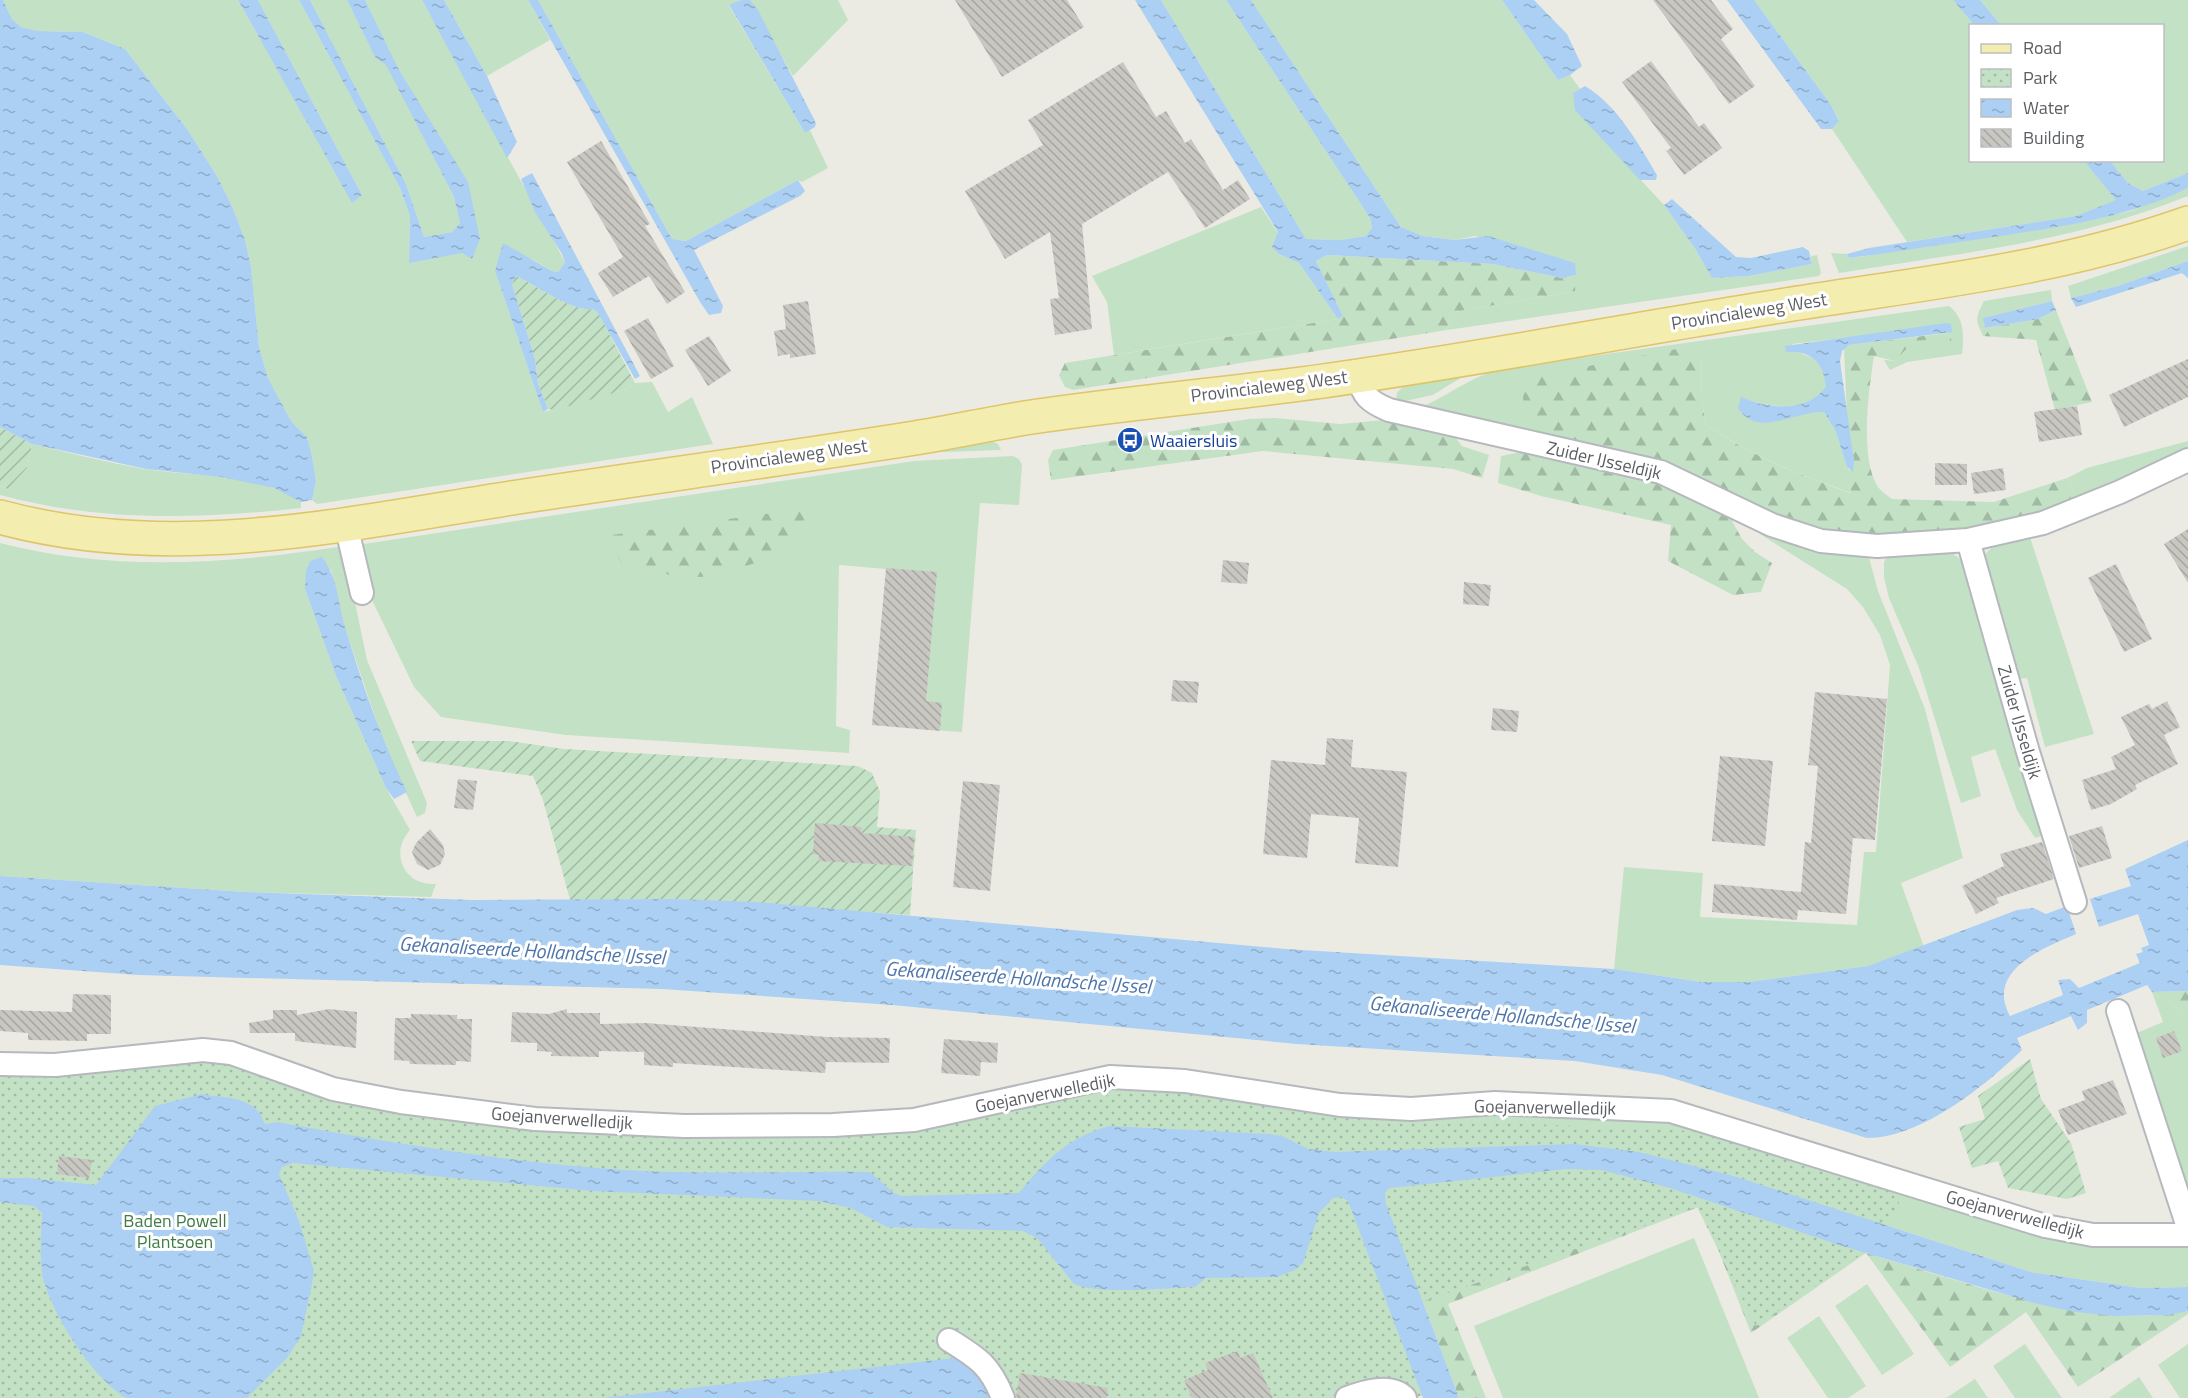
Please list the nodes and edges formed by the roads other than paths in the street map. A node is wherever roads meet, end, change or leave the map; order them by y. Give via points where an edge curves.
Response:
1 (2188, 223) edge
2 (1358, 375) junction
3 (2188, 460) edge
4 (0, 518) edge
5 (346, 525) junction
6 (1968, 540) junction
7 (362, 593) dead end
8 (2075, 902) dead end
9 (2118, 1011) dead end
10 (0, 1064) edge
11 (2188, 1227) edge
12 (2188, 1235) edge
13 (949, 1340) dead end
14 (1004, 1398) edge
15 (1347, 1398) edge
16 (1405, 1398) edge

1 - 2 main road, Provincialeweg West via 2080,257 1962,279
2 - 5 main road, Provincialeweg West via 1020,419
2 - 6 street, Zuider IJsseldijk via 1361,393 1389,410 1661,472 1772,525 1821,541 1877,546
3 - 6 street, Zuider IJsseldijk via 2043,523
4 - 5 main road, Provincialeweg West via 95,537 152,540 232,538
5 - 7 street
6 - 8 street, Zuider IJsseldijk
9 - 11 street
10 - 12 street, Goejanverwelledijk via 55,1065 203,1050 231,1053 333,1089 401,1102 535,1119 684,1126 914,1120 1110,1077 1185,1081 1340,1105 1411,1108 1495,1103 1671,1111 2045,1226 2093,1235
13 - 14 street via 980,1359 993,1374
15 - 16 street via 1383,1390

